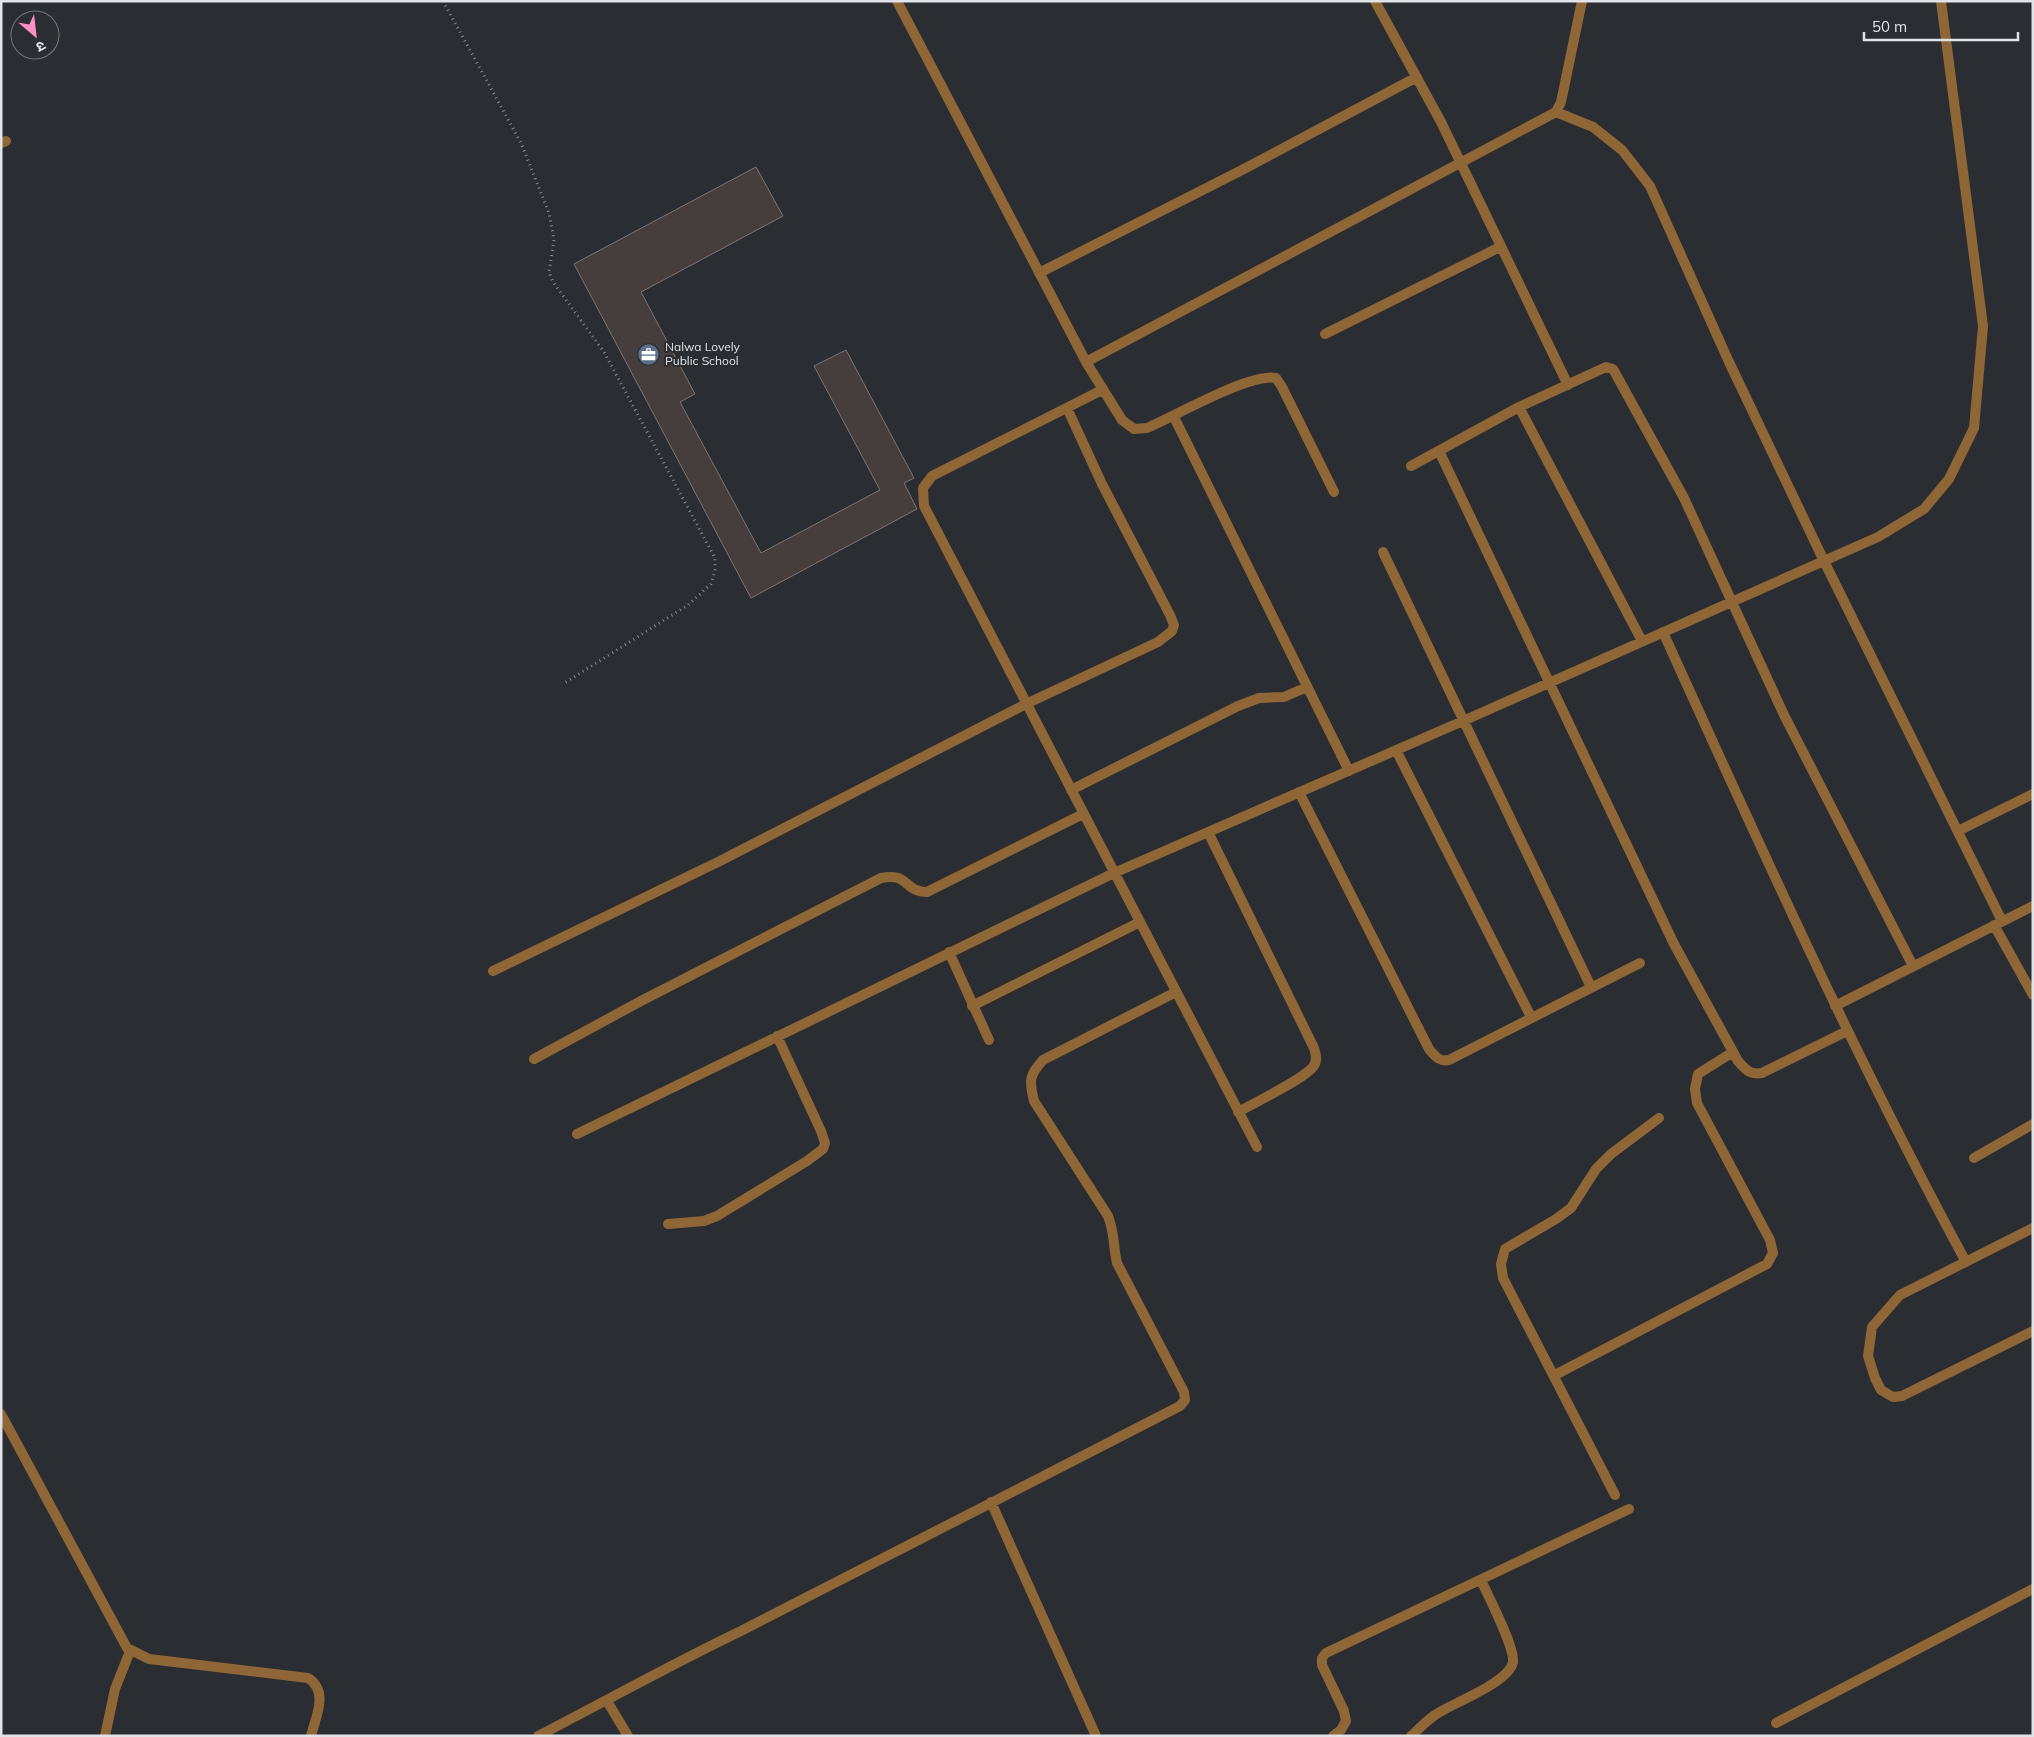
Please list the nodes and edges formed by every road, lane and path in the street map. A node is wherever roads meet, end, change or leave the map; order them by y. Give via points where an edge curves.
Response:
1 (443, 1) edge
2 (897, 1) edge
3 (1375, 1) edge
4 (1582, 1) edge
5 (1941, 1) edge
6 (1416, 77) junction
7 (1556, 112) junction
8 (1461, 164) junction
9 (1500, 247) junction
10 (1039, 273) junction
11 (1325, 334) dead end
12 (1086, 362) junction
13 (1568, 386) junction
14 (1102, 390) junction
15 (1520, 407) junction
16 (1067, 408) junction
17 (1174, 417) junction
18 (1439, 451) junction
19 (1411, 466) dead end
20 (1334, 492) dead end
21 (1383, 552) dead end
22 (1824, 561) junction
23 (1732, 601) junction
24 (1662, 632) junction
25 (1642, 641) junction
26 (1548, 683) junction
27 (563, 684) dead end
28 (1307, 687) junction
29 (1026, 704) junction
30 (1464, 721) junction
31 (1396, 750) junction
32 (1349, 771) junction
33 (1071, 790) junction
34 (1299, 792) junction
35 (2033, 794) edge
36 (1083, 814) junction
37 (1958, 831) junction
38 (1208, 832) junction
39 (1114, 873) junction
40 (2033, 906) edge
41 (1140, 922) junction
42 (1998, 923) junction
43 (949, 952) junction
44 (1640, 963) dead end
45 (1913, 966) junction
46 (493, 970) dead end
47 (1591, 987) junction
48 (1176, 992) junction
49 (2033, 995) edge
50 (972, 1006) junction
51 (1835, 1006) junction
52 (1531, 1017) junction
53 (1848, 1031) junction
54 (777, 1036) junction
55 (989, 1040) dead end
56 (1733, 1052) junction
57 (534, 1059) dead end
58 (1238, 1112) junction
59 (1659, 1118) dead end
60 (2033, 1124) edge
61 (577, 1134) dead end
62 (1256, 1147) dead end
63 (1974, 1158) dead end
64 (668, 1224) dead end
65 (2033, 1228) edge
66 (1966, 1262) junction
67 (2033, 1332) edge
68 (1555, 1375) junction
69 (1, 1414) edge
70 (1615, 1495) dead end
71 (991, 1502) junction
72 (1629, 1509) dead end
73 (1481, 1580) junction
74 (2033, 1589) edge
75 (130, 1651) junction
76 (607, 1701) junction
77 (1776, 1723) dead end
78 (1341, 1734) edge
79 (105, 1736) edge
80 (311, 1736) edge
81 (538, 1736) edge
82 (628, 1736) edge
83 (1096, 1736) edge
84 (1412, 1736) edge

1 - 27 path via 521,142 549,212 554,240 549,272 552,282 604,352 715,558 716,570 711,584 688,605
2 - 10 street
3 - 6 street
4 - 7 street via 1561,102
5 - 22 street via 1983,326 1974,428 1949,479 1924,509 1878,537
6 - 8 street
6 - 10 street
7 - 8 street
7 - 22 street via 1593,127 1622,150 1650,186
8 - 9 street
8 - 12 street
9 - 11 street
9 - 13 street
10 - 12 street
12 - 14 street
13 - 15 street
13 - 23 street via 1606,367 1618,375 1684,498
14 - 16 street
14 - 17 street via 1122,420 1134,429 1148,428
15 - 18 street
15 - 25 street
16 - 29 street via 932,476 923,488 924,506
16 - 29 street via 1174,625 1172,632 1158,642
17 - 20 street via 1246,381 1268,376 1276,378
17 - 28 street
18 - 19 street
18 - 26 street
21 - 30 street
22 - 23 street
22 - 37 street
23 - 24 street
23 - 45 street via 1784,715
24 - 25 street
24 - 51 street
25 - 26 street
26 - 30 street
26 - 56 street via 1674,944
28 - 32 street
28 - 33 street via 1284,698 1259,698 1238,706
29 - 33 street
29 - 46 street via 720,861
30 - 31 street
30 - 47 street
31 - 32 street
31 - 52 street
32 - 34 street
33 - 36 street
34 - 38 street
34 - 52 street via 1436,1058 1449,1060
35 - 37 street
36 - 39 street
36 - 57 street via 927,892 914,890 901,878 881,878
37 - 42 street
38 - 39 street
38 - 58 street via 1317,1058 1314,1066 1299,1077
39 - 41 street
39 - 43 street
40 - 42 street
41 - 48 street
41 - 50 street
42 - 45 street
42 - 49 street
43 - 50 street
43 - 54 street
44 - 47 street
45 - 51 street
47 - 52 street
48 - 58 street
48 - 71 street via 1043,1060 1033,1071 1030,1085 1034,1101 1108,1216 1115,1234 1113,1246 1117,1263 1184,1392 1185,1400 1180,1406
50 - 55 street
51 - 53 street
53 - 56 street via 1762,1073 1746,1071
53 - 66 street via 1912,1164
54 - 61 street
54 - 64 street via 821,1131 825,1143 822,1149 799,1167 717,1216 704,1221
56 - 68 street via 1698,1074 1697,1103 1770,1240 1773,1253 1766,1264
58 - 62 street
59 - 68 street via 1596,1169 1570,1208 1505,1249 1501,1264 1503,1278
60 - 63 street
65 - 66 street
66 - 67 street via 1900,1296 1872,1327 1868,1356 1881,1390 1894,1397 1902,1396
68 - 70 street
69 - 75 street via 120,1640
71 - 76 street via 670,1664
71 - 83 street
72 - 73 street
73 - 78 street via 1326,1653 1322,1664 1346,1721
73 - 84 street via 1509,1643 1513,1661 1510,1669 1500,1679 1435,1715
74 - 77 street
75 - 79 street via 115,1689
75 - 80 street via 149,1660 308,1678 319,1688 321,1697
76 - 81 street
76 - 82 street

